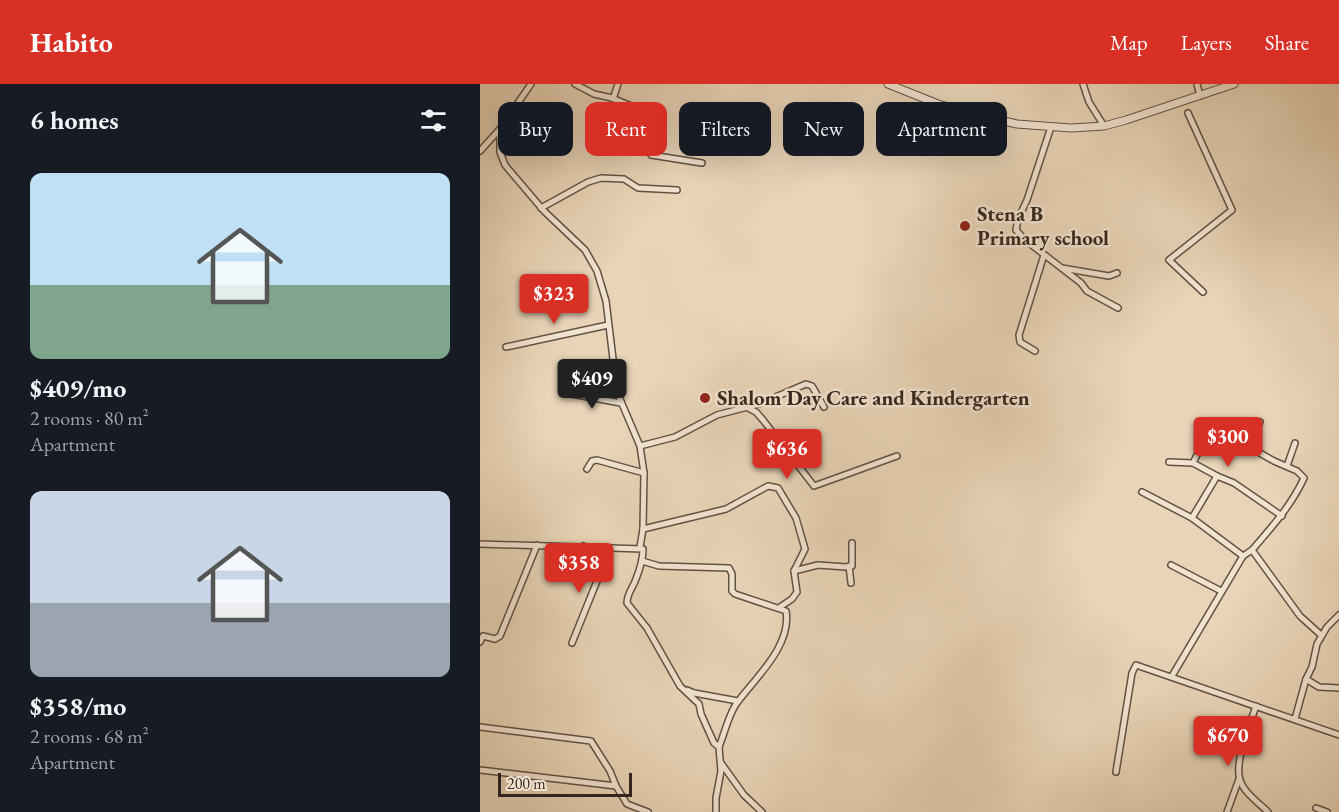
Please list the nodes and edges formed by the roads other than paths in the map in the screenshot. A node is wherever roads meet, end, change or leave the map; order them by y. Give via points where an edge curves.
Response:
1 (531, 84) edge
2 (575, 84) edge
3 (618, 84) edge
4 (888, 84) edge
5 (1083, 84) edge
6 (1197, 84) edge
7 (1234, 84) edge
8 (904, 87) edge
9 (1200, 96) junction
10 (613, 99) junction
11 (519, 102) edge
12 (1188, 113) dead end
13 (1104, 126) junction
14 (1051, 127) junction
15 (498, 131) edge
16 (480, 151) edge
17 (502, 156) edge
18 (702, 163) dead end
19 (677, 190) dead end
20 (541, 208) junction
21 (1044, 255) junction
22 (1060, 268) junction
23 (1117, 273) dead end
24 (1203, 292) dead end
25 (1118, 308) dead end
26 (608, 325) junction
27 (506, 347) dead end
28 (1035, 351) dead end
29 (566, 393) dead end
30 (621, 403) junction
31 (824, 406) dead end
32 (748, 408) junction
33 (1260, 422) dead end
34 (1226, 434) dead end
35 (1295, 443) dead end
36 (640, 446) junction
37 (1257, 450) junction
38 (1198, 453) dead end
39 (897, 456) dead end
40 (1169, 462) dead end
41 (1193, 463) junction
42 (1287, 466) junction
43 (587, 469) dead end
44 (644, 473) junction
45 (1218, 476) junction
46 (1142, 492) dead end
47 (1282, 516) junction
48 (1192, 518) junction
49 (643, 529) junction
50 (852, 543) dead end
51 (480, 544) edge
52 (537, 545) junction
53 (583, 546) junction
54 (640, 547) junction
55 (1252, 550) junction
56 (1243, 556) junction
57 (642, 561) junction
58 (1171, 565) dead end
59 (849, 566) junction
60 (794, 571) junction
61 (851, 583) dead end
62 (1221, 591) junction
63 (780, 608) junction
64 (1339, 615) edge
65 (1321, 635) junction
66 (480, 642) edge
67 (572, 643) dead end
68 (1172, 676) junction
69 (1306, 679) junction
70 (680, 686) junction
71 (1339, 688) edge
72 (738, 701) junction
73 (1256, 706) junction
74 (1295, 719) junction
75 (480, 727) edge
76 (1339, 735) edge
77 (719, 747) junction
78 (721, 764) junction
79 (480, 770) edge
80 (1116, 772) dead end
81 (1239, 779) junction
82 (616, 786) junction
83 (1316, 808) dead end
84 (648, 812) edge
85 (716, 812) edge
86 (762, 812) edge
87 (1227, 812) edge
88 (1268, 812) edge
89 (1327, 812) edge

1 - 11 street
2 - 10 street
3 - 10 street
4 - 8 street
5 - 13 street
6 - 9 street
7 - 9 street
8 - 14 street via 938,104 981,116
9 - 13 street
10 - 18 street via 651,116 651,155
12 - 24 street via 1232,210 1168,260
13 - 14 street
14 - 21 street via 1016,225 1019,234
15 - 16 street
17 - 20 street
19 - 20 street via 638,188 624,179 601,178
20 - 26 street via 591,259 606,302
21 - 22 street
21 - 28 street via 1019,335 1020,342
22 - 23 street via 1109,276
22 - 25 street via 1088,291
26 - 27 street
26 - 30 street
29 - 30 street
30 - 36 street
31 - 32 street via 812,386 806,384
32 - 36 street via 717,415 675,437
32 - 39 street via 763,420 814,486
33 - 37 street via 1253,441
34 - 37 street
35 - 42 street
36 - 44 street
37 - 42 street
38 - 41 street
40 - 41 street
41 - 45 street
42 - 47 street via 1304,478
43 - 44 street via 597,460
44 - 49 street
45 - 47 street
45 - 48 street
46 - 48 street
47 - 55 street
48 - 56 street
49 - 54 street
49 - 60 street via 726,509 774,486 796,518 804,543
50 - 59 street via 853,561
51 - 52 street
52 - 53 street
52 - 66 street via 500,636 483,636
53 - 54 street
53 - 67 street via 596,584
54 - 57 street via 644,550
55 - 56 street
55 - 65 street via 1300,616
56 - 62 street
57 - 63 street via 659,566 729,568 733,593
57 - 70 street via 627,603 647,628
58 - 62 street
59 - 60 street via 819,565
59 - 61 street
60 - 63 street via 797,592
62 - 68 street
63 - 72 street via 787,614 782,640
64 - 65 street
65 - 69 street
68 - 73 street
68 - 80 street via 1141,665 1133,668
69 - 71 street via 1319,687
69 - 74 street
70 - 72 street via 694,693
70 - 77 street via 699,704
72 - 77 street
73 - 74 street
73 - 81 street via 1242,752
74 - 76 street
75 - 82 street via 591,741
77 - 78 street
78 - 85 street
78 - 86 street
79 - 82 street
81 - 87 street
81 - 88 street
82 - 84 street via 629,806
83 - 89 street

